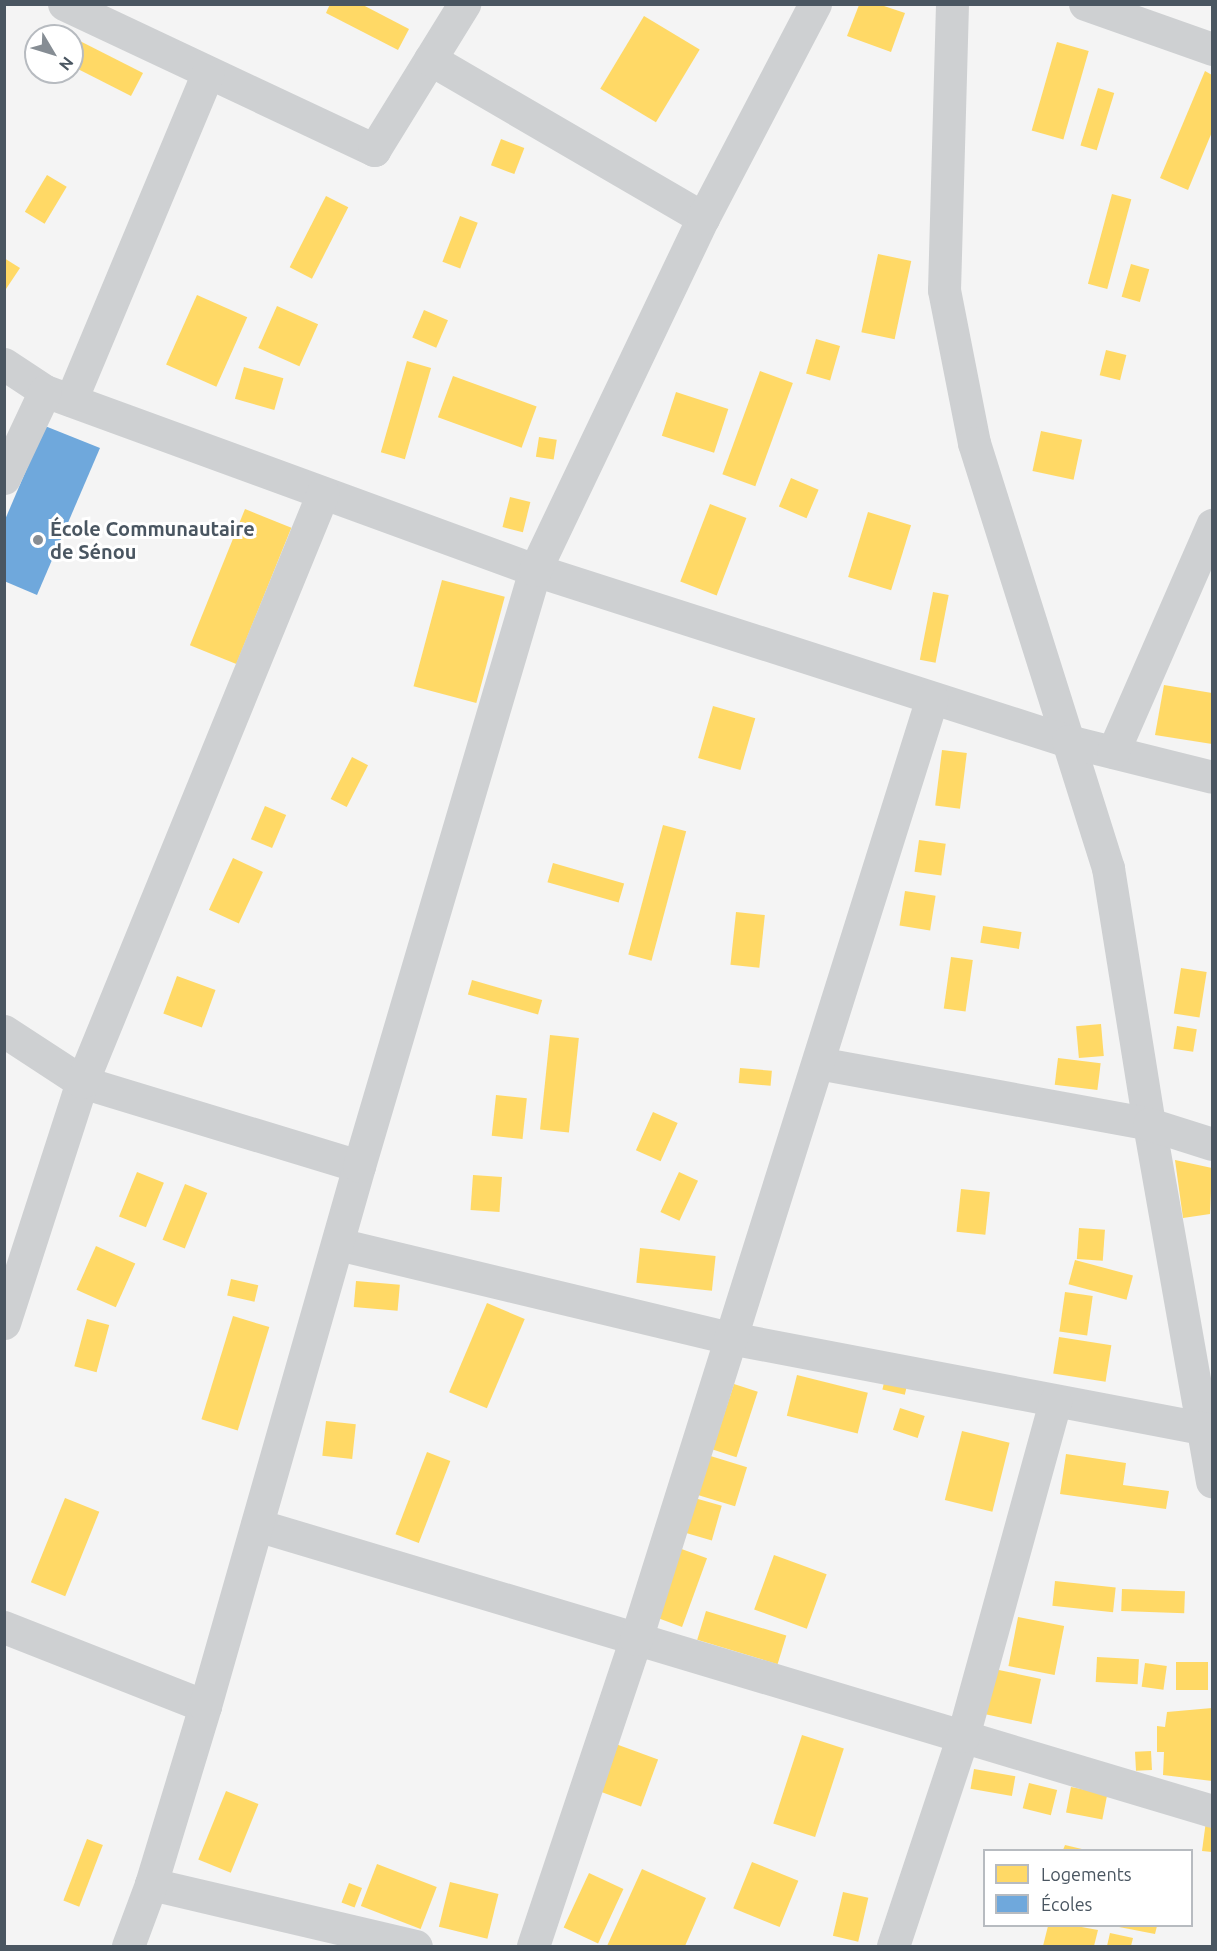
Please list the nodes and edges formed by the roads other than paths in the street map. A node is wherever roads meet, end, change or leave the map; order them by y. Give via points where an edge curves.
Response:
1 (64, 4) edge
2 (464, 4) edge
3 (815, 4) edge
4 (952, 4) edge
5 (1085, 4) edge
6 (1212, 49) edge
7 (430, 59) junction
8 (208, 72) junction
9 (703, 218) junction
10 (4, 364) edge
11 (58, 395) junction
12 (4, 478) edge
13 (323, 493) junction
14 (1212, 525) edge
15 (535, 570) junction
16 (932, 698) junction
17 (1068, 741) junction
18 (1113, 752) junction
19 (1212, 777) edge
20 (4, 1031) edge
21 (818, 1063) junction
22 (82, 1082) junction
23 (1149, 1124) junction
24 (1212, 1144) edge
25 (359, 1166) junction
26 (338, 1244) junction
27 (4, 1323) edge
28 (730, 1338) junction
29 (1055, 1401) junction
30 (1204, 1429) junction
31 (1212, 1481) edge
32 (257, 1525) junction
33 (4, 1627) edge
34 (636, 1639) junction
35 (205, 1706) junction
36 (963, 1736) junction
37 (1212, 1811) edge
38 (151, 1884) junction
39 (128, 1947) edge
40 (416, 1947) edge
41 (534, 1947) edge
42 (893, 1947) edge

1 - 8 street
2 - 7 street
3 - 9 street
4 - 17 street via 945,290 974,443
5 - 6 street
7 - 8 street via 374,150
7 - 9 street
8 - 11 street
9 - 15 street
10 - 11 street
11 - 12 street
11 - 13 street
13 - 15 street
13 - 22 street
14 - 18 street
15 - 16 street
15 - 25 street
16 - 17 street
16 - 21 street
17 - 18 street
17 - 23 street via 1108,868
18 - 19 street
20 - 22 street
21 - 23 street
21 - 28 street
22 - 25 street
22 - 27 street
23 - 24 street
23 - 30 street
25 - 26 street
26 - 28 street
26 - 32 street
28 - 29 street
28 - 34 street
29 - 30 street
29 - 36 street
30 - 31 street
32 - 34 street
32 - 35 street
33 - 35 street
34 - 36 street
34 - 41 street
35 - 38 street
36 - 37 street
36 - 42 street
38 - 39 street
38 - 40 street

